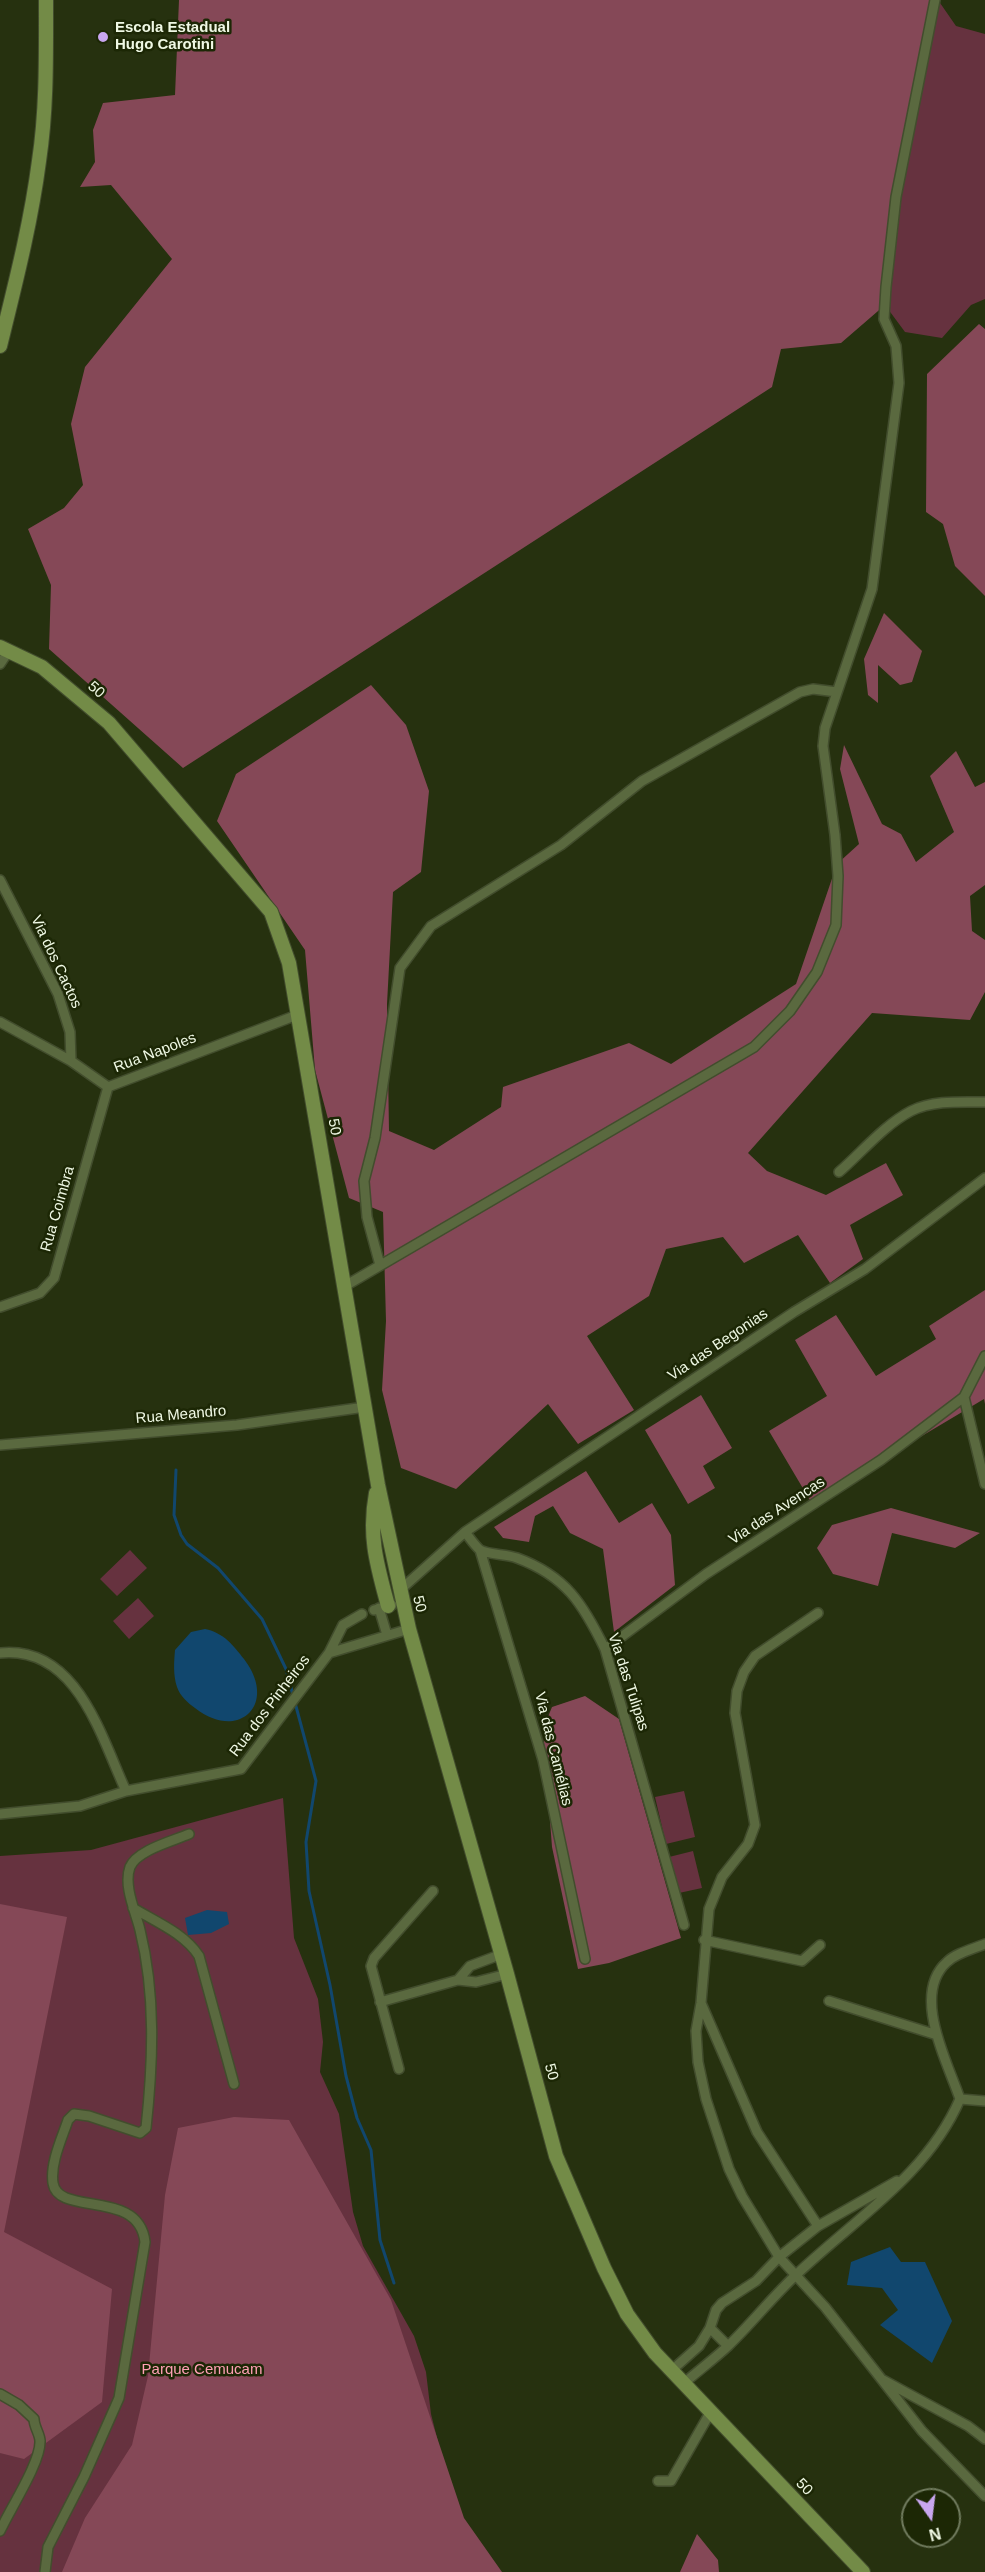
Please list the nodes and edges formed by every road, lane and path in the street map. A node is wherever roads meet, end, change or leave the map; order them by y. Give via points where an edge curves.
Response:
1 (46, 0) edge
2 (935, 0) edge
3 (0, 346) edge
4 (4, 649) edge
5 (0, 664) edge
6 (837, 692) junction
7 (0, 880) edge
8 (297, 1015) junction
9 (1, 1023) edge
10 (71, 1061) junction
11 (108, 1087) junction
12 (985, 1102) edge
13 (840, 1172) dead end
14 (985, 1178) edge
15 (380, 1264) junction
16 (345, 1286) junction
17 (0, 1307) edge
18 (985, 1356) edge
19 (963, 1397) junction
20 (365, 1407) junction
21 (0, 1444) edge
22 (985, 1484) edge
23 (378, 1485) junction
24 (465, 1532) junction
25 (480, 1550) junction
26 (400, 1596) junction
27 (380, 1608) junction
28 (819, 1613) dead end
29 (362, 1614) dead end
30 (409, 1629) junction
31 (387, 1635) junction
32 (605, 1649) junction
33 (0, 1653) edge
34 (329, 1653) junction
35 (126, 1791) junction
36 (0, 1814) edge
37 (189, 1834) dead end
38 (433, 1891) dead end
39 (133, 1908) junction
40 (684, 1924) dead end
41 (704, 1940) junction
42 (985, 1944) edge
43 (820, 1945) dead end
44 (502, 1954) junction
45 (585, 1959) dead end
46 (507, 1974) junction
47 (458, 1980) junction
48 (829, 2001) dead end
49 (380, 2002) junction
50 (701, 2004) junction
51 (937, 2035) junction
52 (399, 2069) dead end
53 (234, 2084) dead end
54 (960, 2099) junction
55 (985, 2102) edge
56 (910, 2174) junction
57 (818, 2226) junction
58 (779, 2257) junction
59 (797, 2274) junction
60 (710, 2328) junction
61 (728, 2346) junction
62 (671, 2371) junction
63 (878, 2377) junction
64 (683, 2384) junction
65 (0, 2394) edge
66 (710, 2413) junction
67 (985, 2439) edge
68 (658, 2481) dead end
69 (985, 2496) edge
70 (0, 2531) edge
71 (45, 2572) edge
72 (863, 2572) edge

1 - 3 main road via 44,116 39,161
2 - 6 street via 896,197 886,287 884,319 896,346 899,383 872,589 865,619
4 - 5 street
4 - 8 main road, 50 via 42,667 109,723 271,912 289,963
6 - 15 street via 823,746 836,845 836,925 817,972 790,1011 754,1047
6 - 15 street via 800,692 642,781 561,845 431,926 421,937 400,968 375,1138 364,1181 367,1217
7 - 10 street, Via dos Cactos via 66,1015
8 - 11 street, Rua Napoles
8 - 16 main road, 50
9 - 10 street, Rua Napoles
10 - 11 street, Rua Napoles
11 - 17 street, Rua Coimbra via 54,1278 40,1293
12 - 13 street via 943,1103 911,1111
14 - 24 street, Via das Begonias via 865,1269 794,1312
15 - 16 street
16 - 20 main road, 50
18 - 19 street
19 - 22 street
19 - 32 street, Via das Avencas via 881,1460 706,1574
20 - 21 street, Rua Meandro via 237,1425
20 - 23 main road, 50
23 - 26 main road, 50
23 - 27 main road via 372,1539
24 - 25 street
24 - 26 street
25 - 32 street, Via das Tulipas via 514,1557 560,1580 577,1598
25 - 45 street, Via das Camélias via 543,1760
26 - 27 street
26 - 30 main road, 50
27 - 31 street
28 - 41 street via 755,1656 737,1691 735,1713 755,1825 748,1844 714,1893
29 - 34 street, Rua dos Pinheiros via 343,1625
30 - 31 street, Rua dos Pinheiros
30 - 44 main road, 50
31 - 34 street, Rua dos Pinheiros
32 - 40 street, Via das Tulipas
33 - 35 street via 42,1660 68,1678 82,1697
34 - 35 street, Rua dos Pinheiros via 241,1769
35 - 36 street, Rua dos Pinheiros via 55,1810
37 - 39 street via 133,1862 129,1869
38 - 49 street via 372,1962
39 - 53 street via 193,1946 199,1956
39 - 71 street via 151,2005 146,2128 140,2133 74,2114 68,2120 59,2148 53,2183 63,2197 136,2218 143,2227 142,2262 119,2397 48,2547
41 - 43 street via 802,1960
41 - 50 street
42 - 51 street via 948,1960 938,1972 931,1986
44 - 46 main road, 50
44 - 47 street via 470,1966
46 - 47 street via 476,1982
46 - 62 main road, 50 via 556,2156 627,2314
47 - 49 street
48 - 51 street
49 - 52 street
50 - 57 street via 757,2132
50 - 58 street via 695,2045 706,2099 729,2169
51 - 54 street
54 - 55 street
54 - 56 street via 949,2124
56 - 57 street
56 - 59 street
57 - 58 street
58 - 59 street
58 - 60 street via 756,2281 716,2310
59 - 61 street
59 - 63 street
60 - 61 street
60 - 62 street via 693,2353
61 - 64 street
62 - 64 main road, 50
63 - 67 street
63 - 69 street via 922,2431
64 - 66 main road, 50
65 - 70 street via 34,2419 40,2439 38,2460
66 - 68 street via 671,2481
66 - 72 main road, 50

